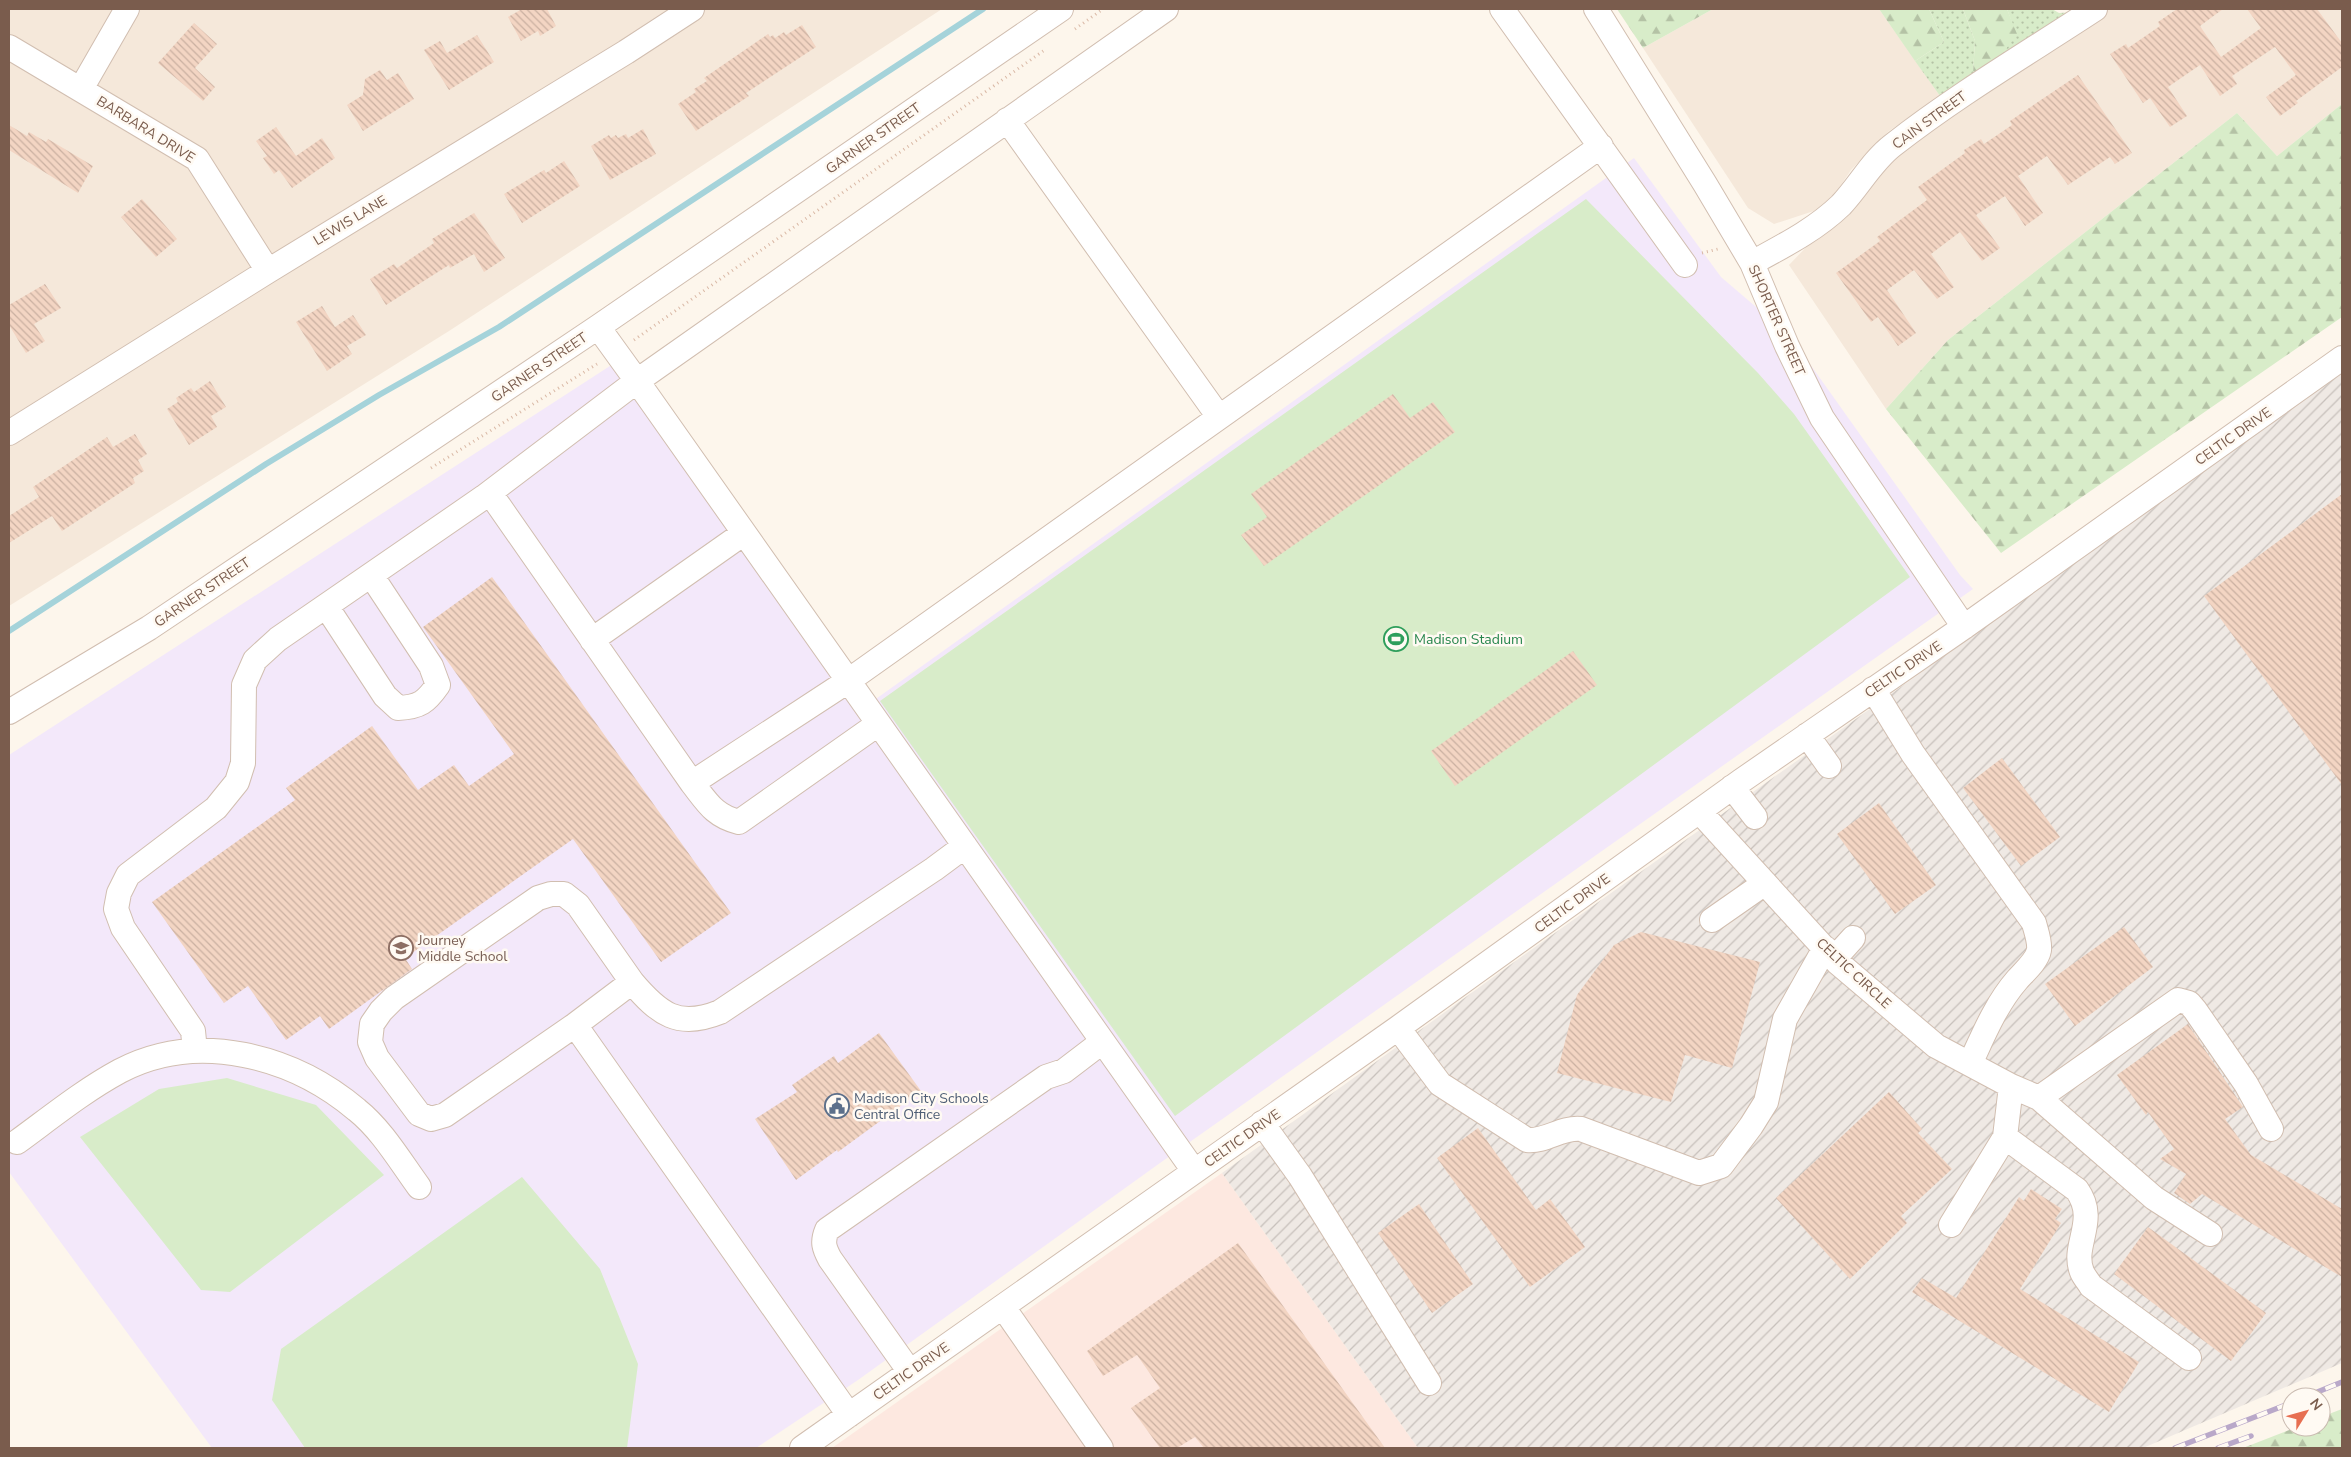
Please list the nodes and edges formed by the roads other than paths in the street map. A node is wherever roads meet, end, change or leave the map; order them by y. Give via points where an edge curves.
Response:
1 (127, 9) edge
2 (692, 9) edge
3 (1060, 9) edge
4 (1166, 9) edge
5 (1502, 9) edge
6 (1596, 9) edge
7 (2095, 9) edge
8 (9, 47) edge
9 (81, 89) junction
10 (1007, 120) junction
11 (1601, 146) junction
12 (1752, 263) junction
13 (1685, 265) dead end
14 (268, 271) junction
15 (598, 327) junction
16 (2342, 358) edge
17 (637, 381) junction
18 (1219, 417) junction
19 (9, 433) edge
20 (490, 493) junction
21 (744, 533) junction
22 (371, 575) junction
23 (326, 606) junction
24 (1964, 627) junction
25 (592, 640) junction
26 (848, 681) junction
27 (1873, 689) junction
28 (9, 712) edge
29 (878, 724) junction
30 (1807, 735) junction
31 (1829, 766) dead end
32 (692, 782) junction
33 (1732, 787) junction
34 (1699, 811) junction
35 (1755, 817) dead end
36 (965, 846) junction
37 (1765, 883) junction
38 (1712, 920) dead end
39 (1854, 938) dead end
40 (1830, 953) junction
41 (632, 982) junction
42 (575, 1025) junction
43 (1398, 1028) junction
44 (1102, 1042) junction
45 (195, 1051) junction
46 (1970, 1064) junction
47 (2011, 1086) junction
48 (2038, 1098) junction
49 (1262, 1123) junction
50 (2271, 1129) dead end
51 (2005, 1137) junction
52 (17, 1142) dead end
53 (1194, 1171) junction
54 (419, 1187) dead end
55 (1951, 1225) dead end
56 (2210, 1234) dead end
57 (1003, 1307) junction
58 (2189, 1358) dead end
59 (910, 1372) junction
60 (1429, 1383) dead end
61 (849, 1415) junction
62 (802, 1448) edge
63 (1101, 1448) edge

1 - 9 street
2 - 14 street, LEWIS LANE
3 - 15 street, GARNER STREET
4 - 10 street
5 - 11 street
6 - 12 street, SHORTER STREET
7 - 12 street, CAIN STREET via 1892,146 1823,222
8 - 9 street, BARBARA DRIVE
9 - 14 street, BARBARA DRIVE via 197,158
10 - 17 street
10 - 18 street
11 - 13 street
11 - 18 street
12 - 24 street, SHORTER STREET via 1822,418
14 - 19 street, LEWIS LANE
15 - 17 street
15 - 28 street, GARNER STREET via 149,628
16 - 24 street, CELTIC DRIVE
17 - 20 street
17 - 21 street
18 - 26 street
20 - 22 street
20 - 25 street
21 - 25 street
21 - 26 street
22 - 23 street
22 - 23 street via 431,666 438,685 429,698 414,707 398,708 385,696
23 - 45 street via 278,639 255,660 244,685 243,763 237,782 216,808 128,875 119,893 116,909 123,928 192,1031
24 - 27 street, CELTIC DRIVE
25 - 32 street
26 - 29 street
26 - 32 street
27 - 30 street, CELTIC DRIVE
27 - 46 street via 1913,754 2034,923 2038,936 2039,950 1999,1007
29 - 32 street via 739,822 724,818 711,807
29 - 36 street
30 - 31 street
30 - 33 street, CELTIC DRIVE
33 - 34 street, CELTIC DRIVE
33 - 35 street
34 - 37 street, CELTIC CIRCLE
34 - 43 street, CELTIC DRIVE
36 - 41 street via 720,1012 701,1019 663,1013
36 - 44 street
37 - 38 street
37 - 40 street, CELTIC CIRCLE
39 - 40 street
40 - 43 street via 1786,1019 1766,1102 1721,1166 1699,1173 1581,1129 1569,1128 1538,1141 1527,1140 1440,1084
40 - 46 street, CELTIC CIRCLE via 1936,1046
41 - 42 street
41 - 42 street via 578,905 564,894 551,894 538,898 394,998 372,1024 370,1042 376,1058 405,1098 418,1114 431,1119 446,1115
42 - 61 street
43 - 49 street, CELTIC DRIVE
44 - 53 street
44 - 59 street via 1064,1071 1046,1077 827,1230 823,1239 830,1259
45 - 52 street via 162,1056 122,1070
45 - 54 street via 242,1054 283,1065 321,1083 358,1110 387,1142
46 - 47 street, CELTIC CIRCLE
47 - 48 street, CELTIC CIRCLE
47 - 51 street
48 - 50 street via 2178,1000 2189,1002 2195,1010 2246,1084
48 - 56 street, CELTIC CIRCLE via 2154,1198
49 - 53 street, CELTIC DRIVE
49 - 60 street via 1300,1176
51 - 55 street
51 - 58 street via 2077,1190 2084,1200 2086,1215 2081,1271 2090,1286
53 - 57 street, CELTIC DRIVE
57 - 59 street, CELTIC DRIVE
57 - 63 street
59 - 61 street, CELTIC DRIVE
61 - 62 street, CELTIC DRIVE

